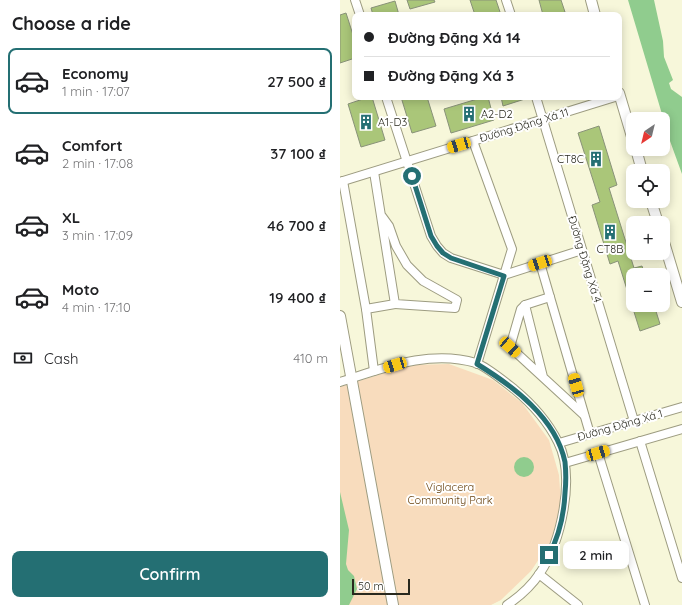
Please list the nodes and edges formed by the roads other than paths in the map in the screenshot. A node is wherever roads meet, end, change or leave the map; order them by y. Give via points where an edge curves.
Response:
1 (355, 0) edge
2 (506, 0) edge
3 (591, 0) edge
4 (359, 12) edge
5 (510, 12) edge
6 (594, 12) edge
7 (387, 100) edge
8 (537, 100) edge
9 (605, 100) edge
10 (619, 100) edge
11 (626, 119) edge
12 (542, 120) junction
13 (472, 141) junction
14 (407, 161) junction
15 (374, 172) junction
16 (342, 181) edge
17 (381, 215) junction
18 (582, 250) junction
19 (669, 260) edge
20 (540, 263) junction
21 (504, 276) junction
22 (550, 298) junction
23 (682, 302) edge
24 (395, 304) junction
25 (525, 305) junction
26 (366, 309) junction
27 (340, 316) edge
28 (477, 364) junction
29 (374, 371) junction
30 (543, 377) junction
31 (352, 378) junction
32 (340, 382) edge
33 (682, 407) edge
34 (584, 415) junction
35 (634, 421) junction
36 (682, 429) edge
37 (590, 434) junction
38 (640, 441) junction
39 (559, 443) junction
40 (598, 453) junction
41 (565, 463) junction
42 (539, 574) junction
43 (682, 578) edge
44 (520, 594) junction
45 (642, 604) edge
46 (393, 605) edge
47 (507, 605) edge
48 (513, 605) edge
49 (578, 605) edge

1 - 4 street
2 - 5 street
3 - 6 street
7 - 14 street
8 - 12 street, Đường Đặng Xá 4
9 - 12 street, Đường Đặng Xá 11
10 - 11 street
12 - 13 street, Đường Đặng Xá 11
12 - 18 street, Đường Đặng Xá 4
13 - 14 street, Đường Đặng Xá 11
13 - 21 street via 512,249
14 - 15 street, Đường Đặng Xá 11
14 - 21 street via 431,236 437,246 451,258
15 - 16 street, Đường Đặng Xá 11
15 - 17 street
16 - 26 street
17 - 24 street
17 - 24 street via 389,226 396,246 407,265 424,281 457,300 455,308
18 - 20 street
18 - 35 street, Đường Đặng Xá 4
19 - 23 street
20 - 21 street
20 - 22 street
21 - 28 street
22 - 25 street
22 - 34 street
24 - 26 street
25 - 30 street
25 - 30 street via 521,309 510,347
26 - 29 street
27 - 31 street
28 - 29 street via 450,359 424,359
28 - 39 street via 502,379 524,397
29 - 31 street
30 - 34 street
31 - 32 street
31 - 46 street
33 - 35 street, Đường Đặng Xá 1
34 - 37 street
35 - 37 street, Đường Đặng Xá 1
36 - 38 street, Đường Đặng Xá 1
37 - 39 street, Đường Đặng Xá 1
38 - 40 street, Đường Đặng Xá 1
38 - 43 street
39 - 41 street
40 - 41 street, Đường Đặng Xá 1
40 - 45 street
41 - 42 street via 565,503 561,524 554,545
42 - 44 street
42 - 49 street
44 - 47 street
44 - 48 street

